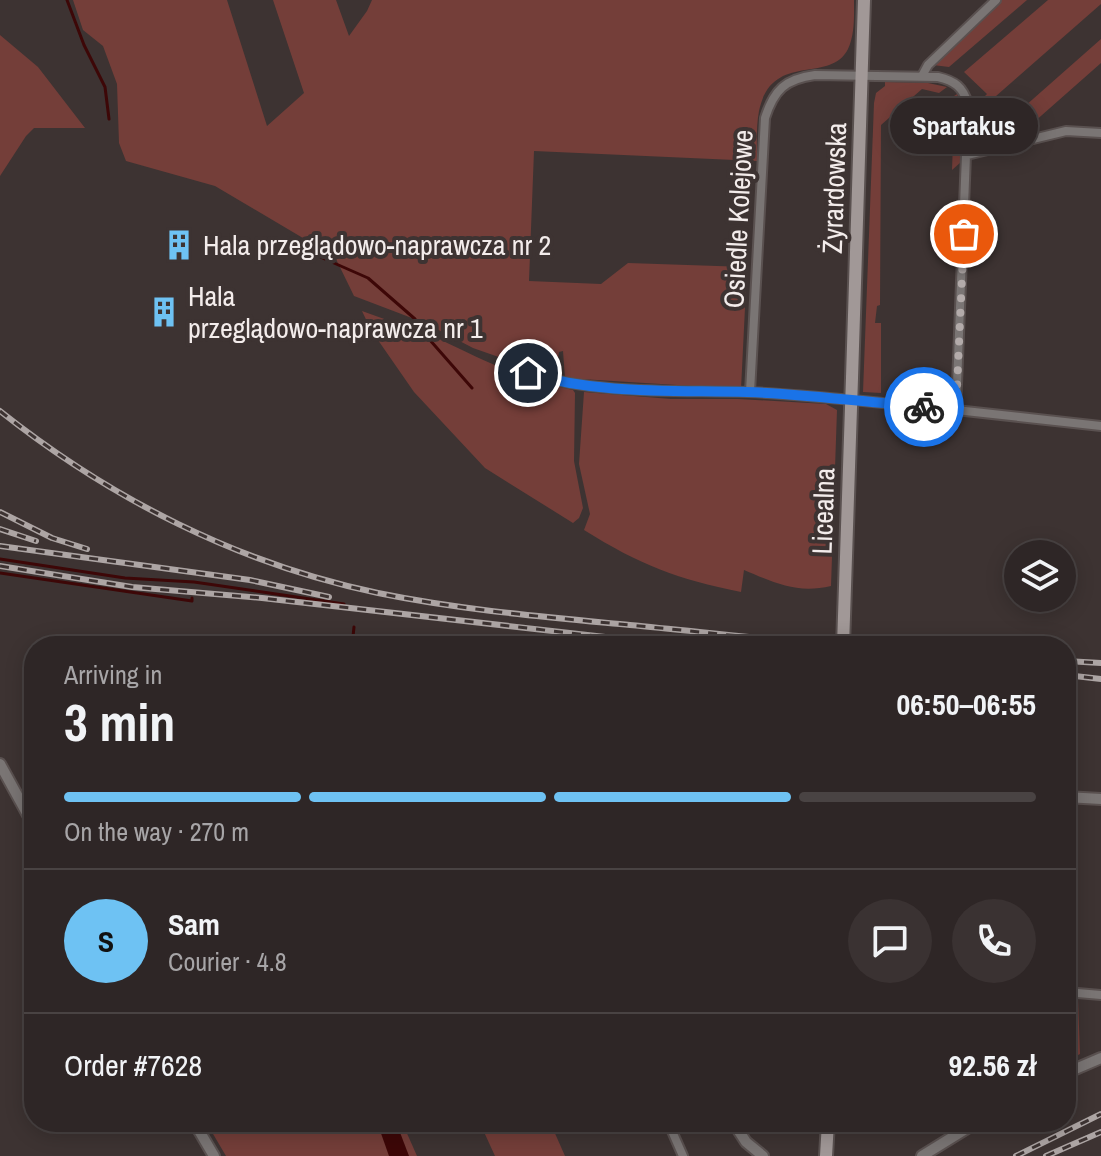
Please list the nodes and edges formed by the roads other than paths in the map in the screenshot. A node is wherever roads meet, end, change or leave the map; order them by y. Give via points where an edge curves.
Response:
1 (864, 0) edge
2 (996, 0) edge
3 (862, 74) junction
4 (922, 76) junction
5 (1101, 133) edge
6 (967, 155) junction
7 (528, 373) dead end
8 (852, 378) joint
9 (750, 392) junction
10 (956, 410) junction
11 (1101, 426) edge
12 (843, 636) edge
13 (0, 764) edge
14 (1076, 798) edge
15 (1101, 799) edge
16 (24, 808) edge
17 (1076, 993) edge
18 (1101, 995) edge
19 (1101, 1058) edge
20 (1076, 1069) edge
21 (200, 1132) edge
22 (672, 1132) edge
23 (740, 1132) edge
24 (827, 1132) edge
25 (961, 1132) edge
26 (214, 1156) edge
27 (683, 1156) edge
28 (763, 1156) edge
29 (826, 1156) edge
30 (922, 1156) edge

1 - 3 main road, Żyrardowska
2 - 4 street
3 - 4 street, Osiedle Kolejowe
3 - 8 main road, Żyrardowska
3 - 9 street, Osiedle Kolejowe via 798,77 771,100 765,118
4 - 6 street, Osiedle Kolejowe via 952,80 962,90 968,104
5 - 6 street via 1066,131
6 - 10 street, Osiedle Kolejowe
7 - 9 street via 559,383 657,392
8 - 12 main road, Licealna, bridge
9 - 10 street
10 - 11 street
13 - 16 street
14 - 15 street
17 - 18 street
19 - 20 street
21 - 26 street
22 - 27 street
23 - 28 street
24 - 29 main road
25 - 30 street

